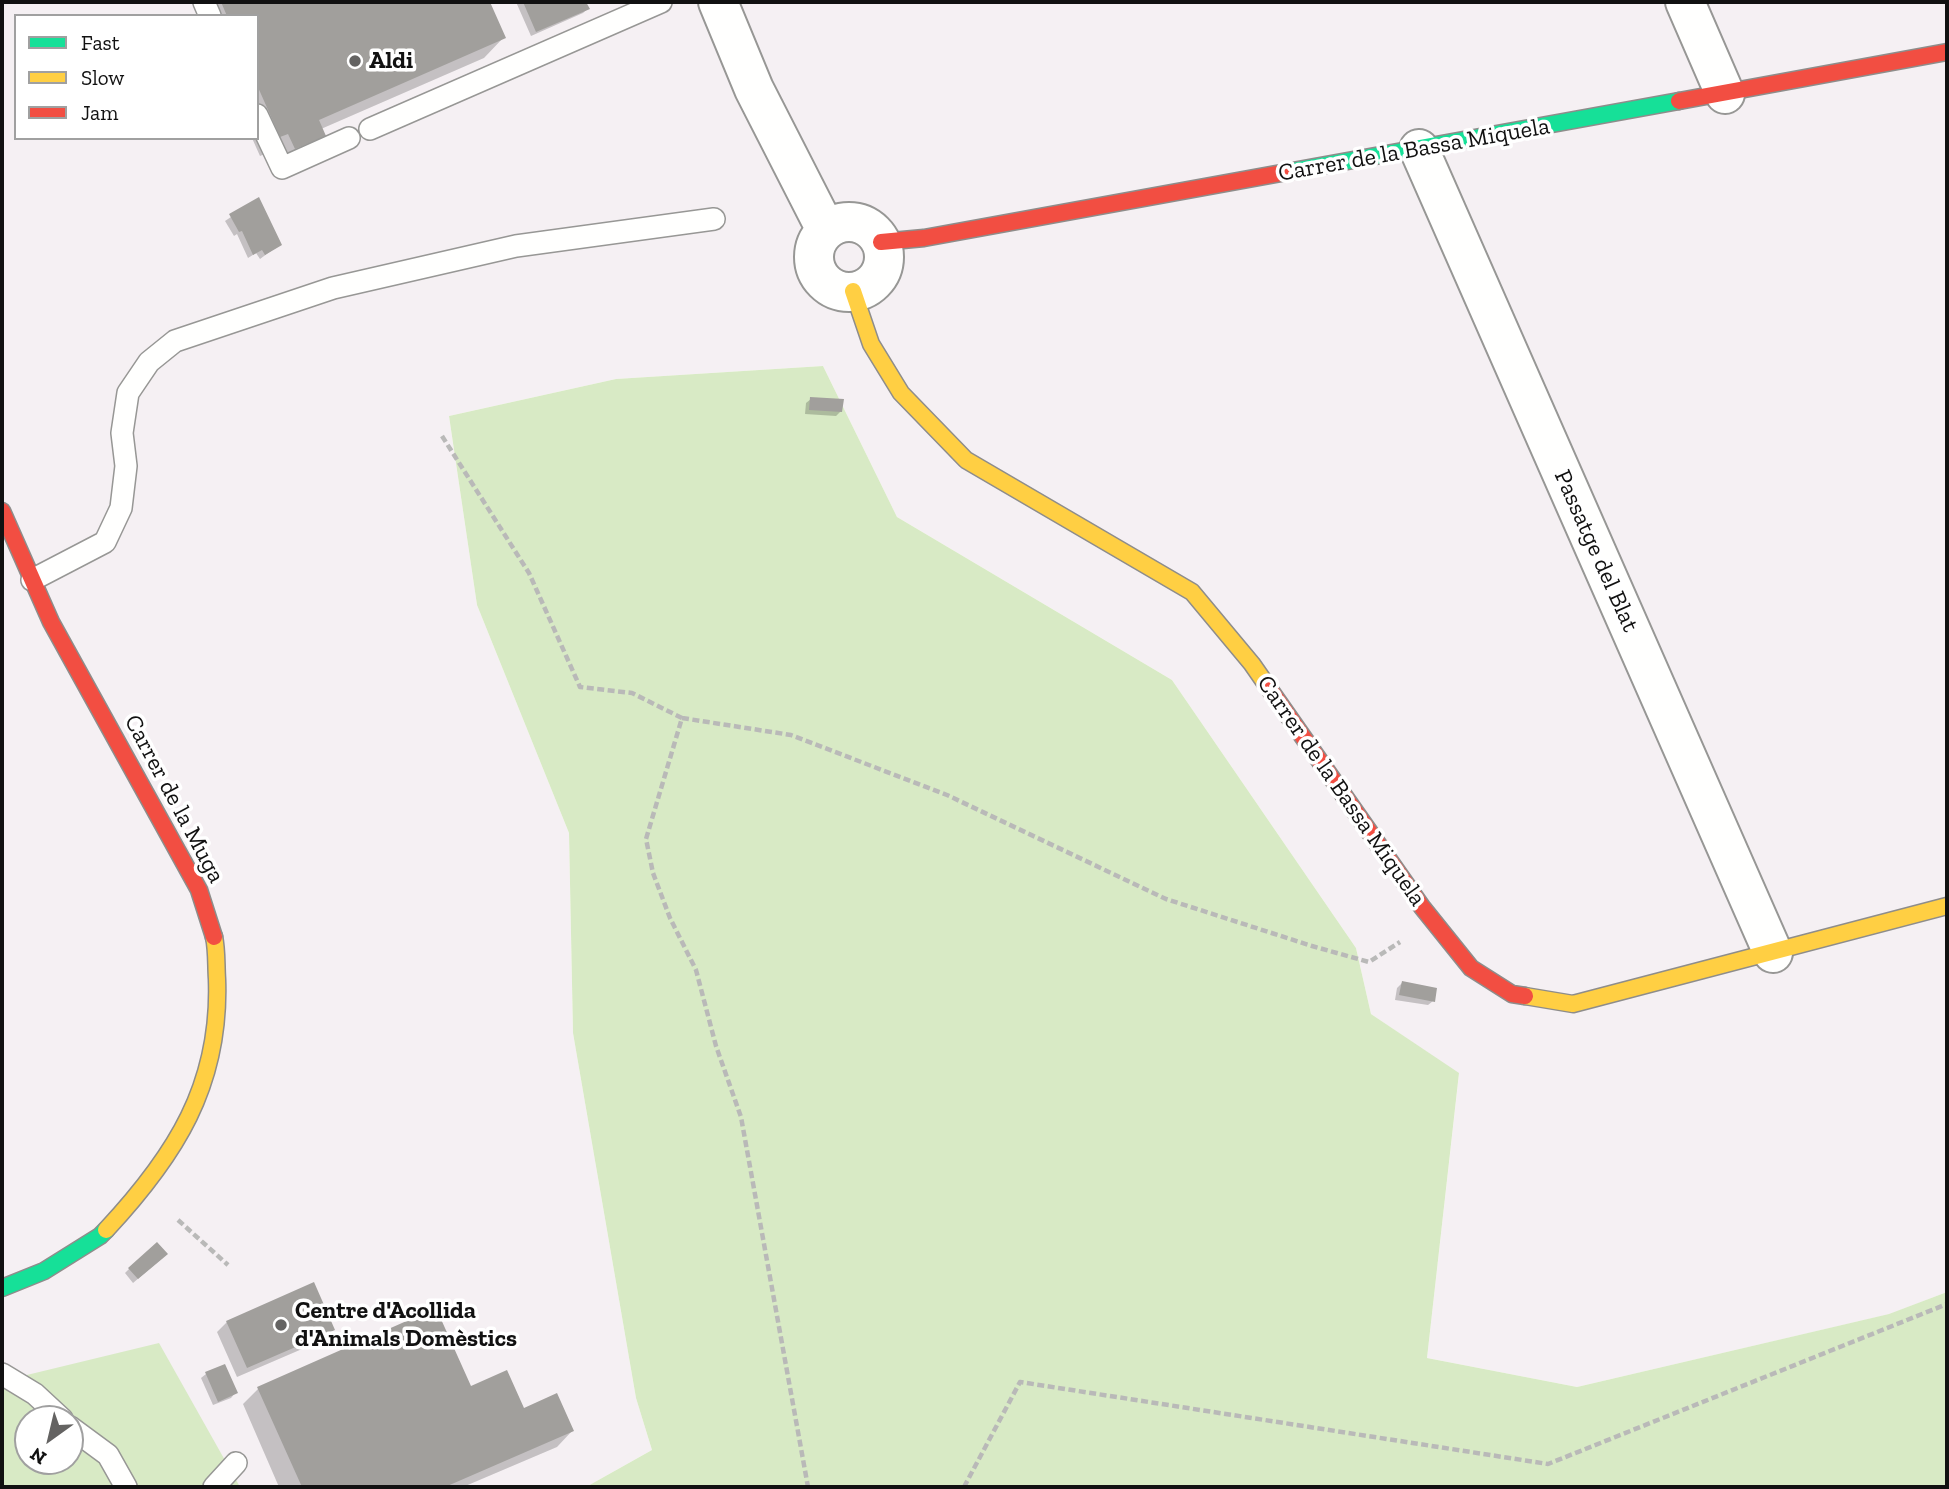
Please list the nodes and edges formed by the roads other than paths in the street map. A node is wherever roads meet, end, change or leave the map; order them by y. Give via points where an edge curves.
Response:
1 (661, 2) edge
2 (718, 2) edge
3 (1685, 2) edge
4 (1946, 54) edge
5 (1725, 94) junction
6 (259, 119) edge
7 (370, 129) dead end
8 (349, 138) dead end
9 (1419, 149) junction
10 (714, 219) dead end
11 (826, 230) junction
12 (881, 242) junction
13 (853, 291) junction
14 (2, 511) edge
15 (32, 580) junction
16 (1947, 906) edge
17 (1773, 953) junction
18 (2, 1288) edge
19 (2, 1374) edge
20 (47, 1405) edge
21 (84, 1437) edge
22 (236, 1463) dead end
23 (126, 1487) edge
24 (214, 1487) edge

1 - 7 lane
2 - 11 street via 754,89
3 - 5 street
4 - 5 street, Carrer de la Bassa Miquela
5 - 9 street, Carrer de la Bassa Miquela
6 - 8 lane via 282,167
9 - 12 street, Carrer de la Bassa Miquela
9 - 17 street, Passatge del Blat
10 - 15 lane via 516,246 333,288 175,341 149,362 128,393 122,433 126,466 121,508 104,542
11 - 12 street via 856,222 871,229
11 - 13 street via 814,251 818,275 830,286
12 - 13 street via 879,274 868,286
13 - 17 street, Carrer de la Bassa Miquela via 871,344 901,393 966,460 1192,592 1252,664 1471,968 1512,994 1573,1004
14 - 15 street, Carrer de la Muga
15 - 18 street, Carrer de la Muga via 199,890 215,941 218,1012 201,1089 183,1131 142,1191 100,1236 44,1271
16 - 17 street, Carrer de la Bassa Miquela
19 - 20 lane
21 - 23 lane via 108,1455
22 - 24 lane

